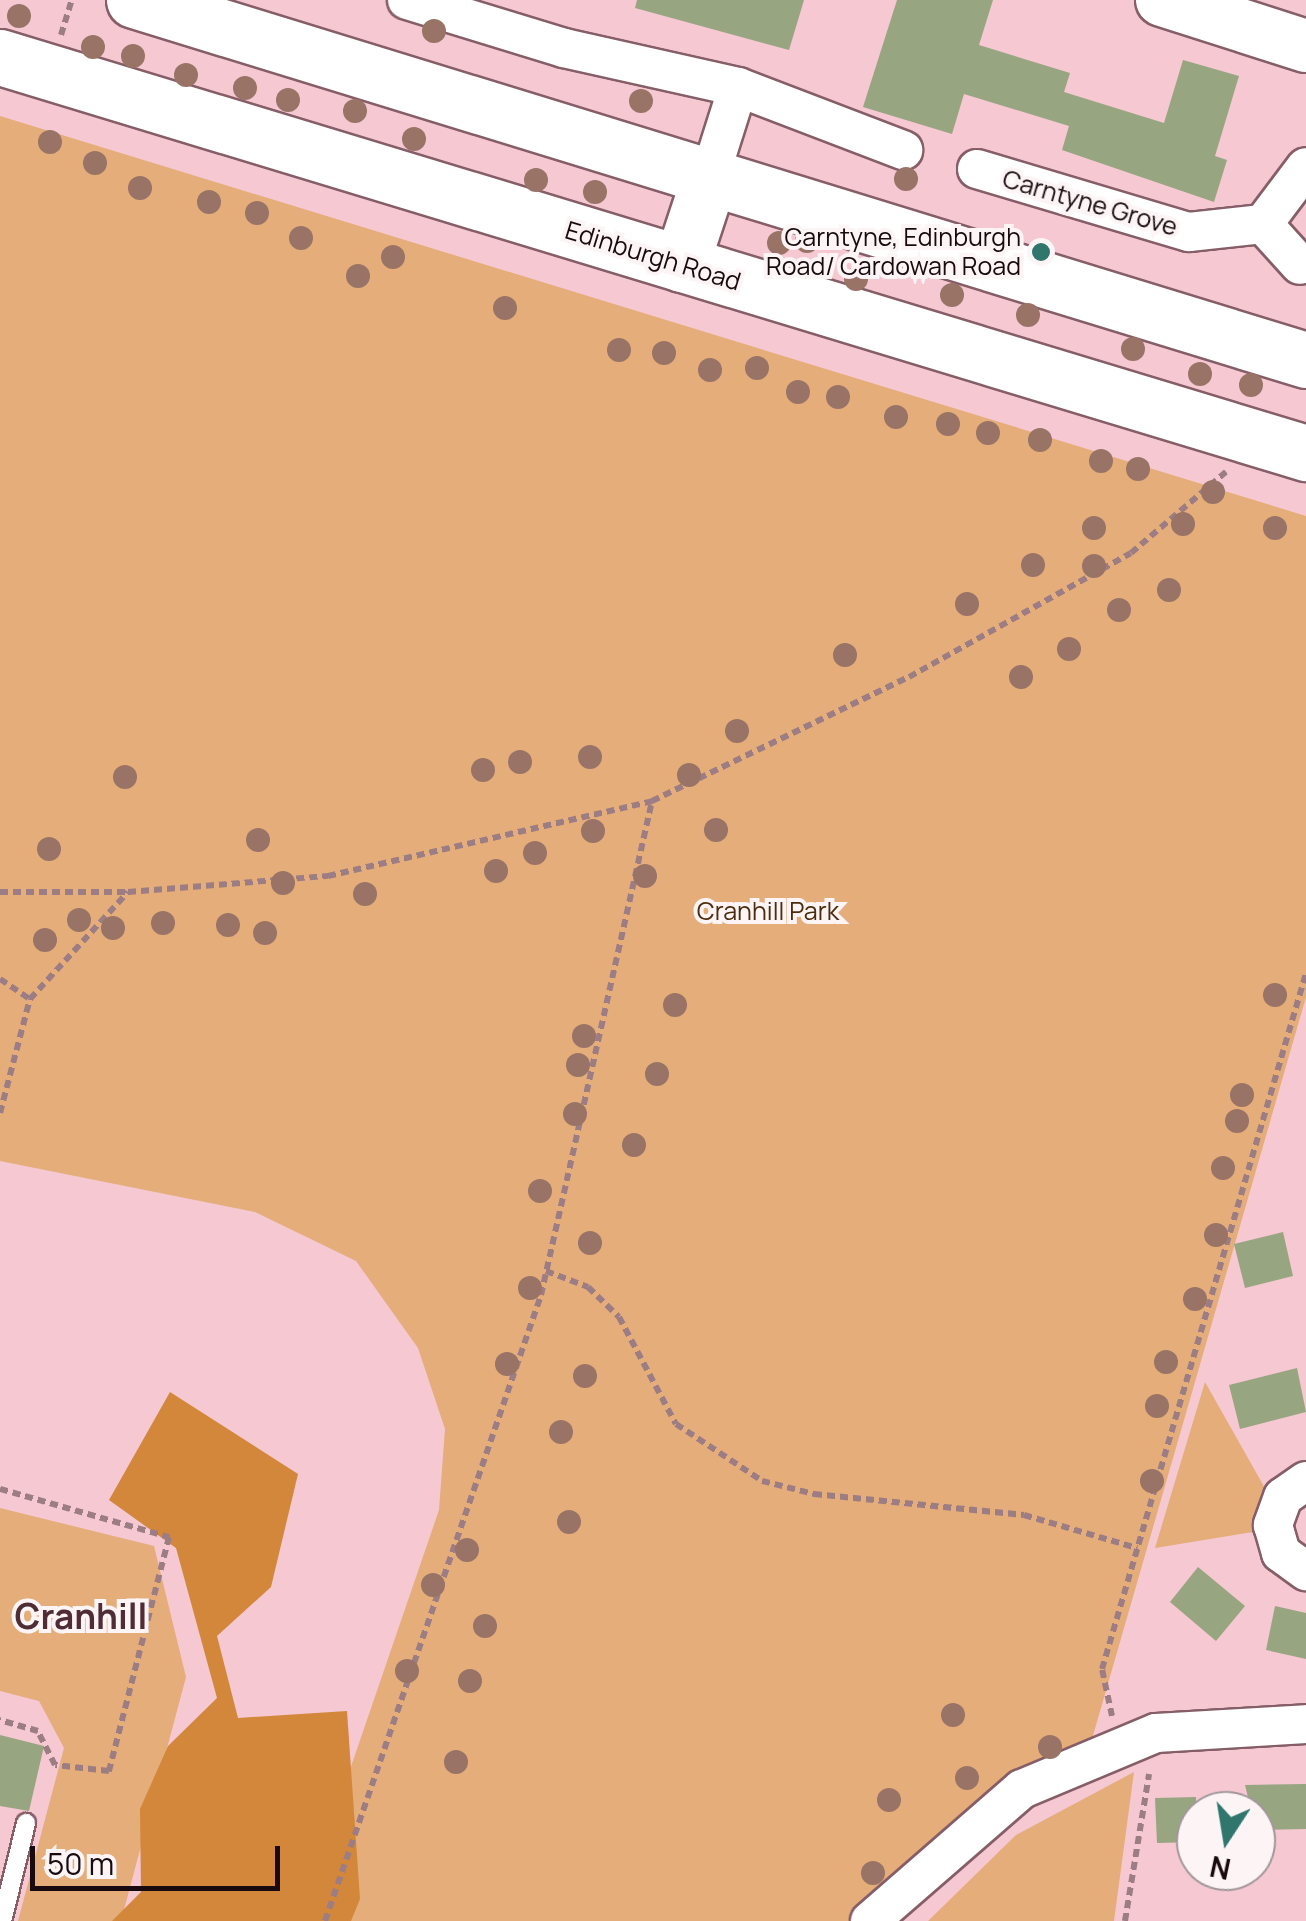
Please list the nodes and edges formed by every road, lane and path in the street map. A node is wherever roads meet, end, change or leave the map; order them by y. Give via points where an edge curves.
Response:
1 (134, 0) edge
2 (407, 0) edge
3 (1162, 0) edge
4 (1306, 46) edge
5 (0, 56) edge
6 (738, 87) junction
7 (903, 150) dead end
8 (1306, 167) edge
9 (978, 170) dead end
10 (709, 179) junction
11 (1264, 224) junction
12 (682, 264) junction
13 (1300, 265) dead end
14 (1306, 360) edge
15 (1249, 436) junction
16 (1306, 453) edge
17 (652, 801) junction
18 (0, 892) edge
19 (128, 892) junction
20 (1306, 972) edge
21 (0, 979) edge
22 (30, 999) junction
23 (0, 1113) edge
24 (546, 1271) junction
25 (1306, 1481) edge
26 (0, 1489) edge
27 (1137, 1548) junction
28 (1306, 1572) edge
29 (0, 1720) edge
30 (1306, 1724) edge
31 (1156, 1733) junction
32 (1118, 1748) junction
33 (26, 1823) dead end
34 (2, 1921) edge
35 (325, 1921) edge
36 (870, 1921) edge
37 (1125, 1921) edge

1 - 10 main road
2 - 6 street via 564,48
3 - 4 street
5 - 12 main road, Edinburgh Road
6 - 7 street
6 - 10 street
8 - 11 street
9 - 11 street, Carntyne Grove via 1189,232
10 - 12 main road
10 - 14 main road
11 - 13 street
12 - 15 main road, Edinburgh Road
15 - 16 main road, Edinburgh Road
15 - 17 path via 1219,483 1131,553 909,677
17 - 19 path via 328,876
17 - 24 path
18 - 19 path
19 - 22 path
20 - 27 path
21 - 22 path
22 - 23 path
24 - 27 path via 588,1288 619,1317 676,1424 762,1482 814,1494 1024,1515
24 - 35 path
25 - 28 street via 1283,1497 1273,1525 1282,1553
26 - 29 path via 169,1537 109,1771 54,1765 38,1730
27 - 32 path via 1102,1669
30 - 31 street
31 - 32 street
31 - 37 path
32 - 36 street via 1022,1789
33 - 34 lane

